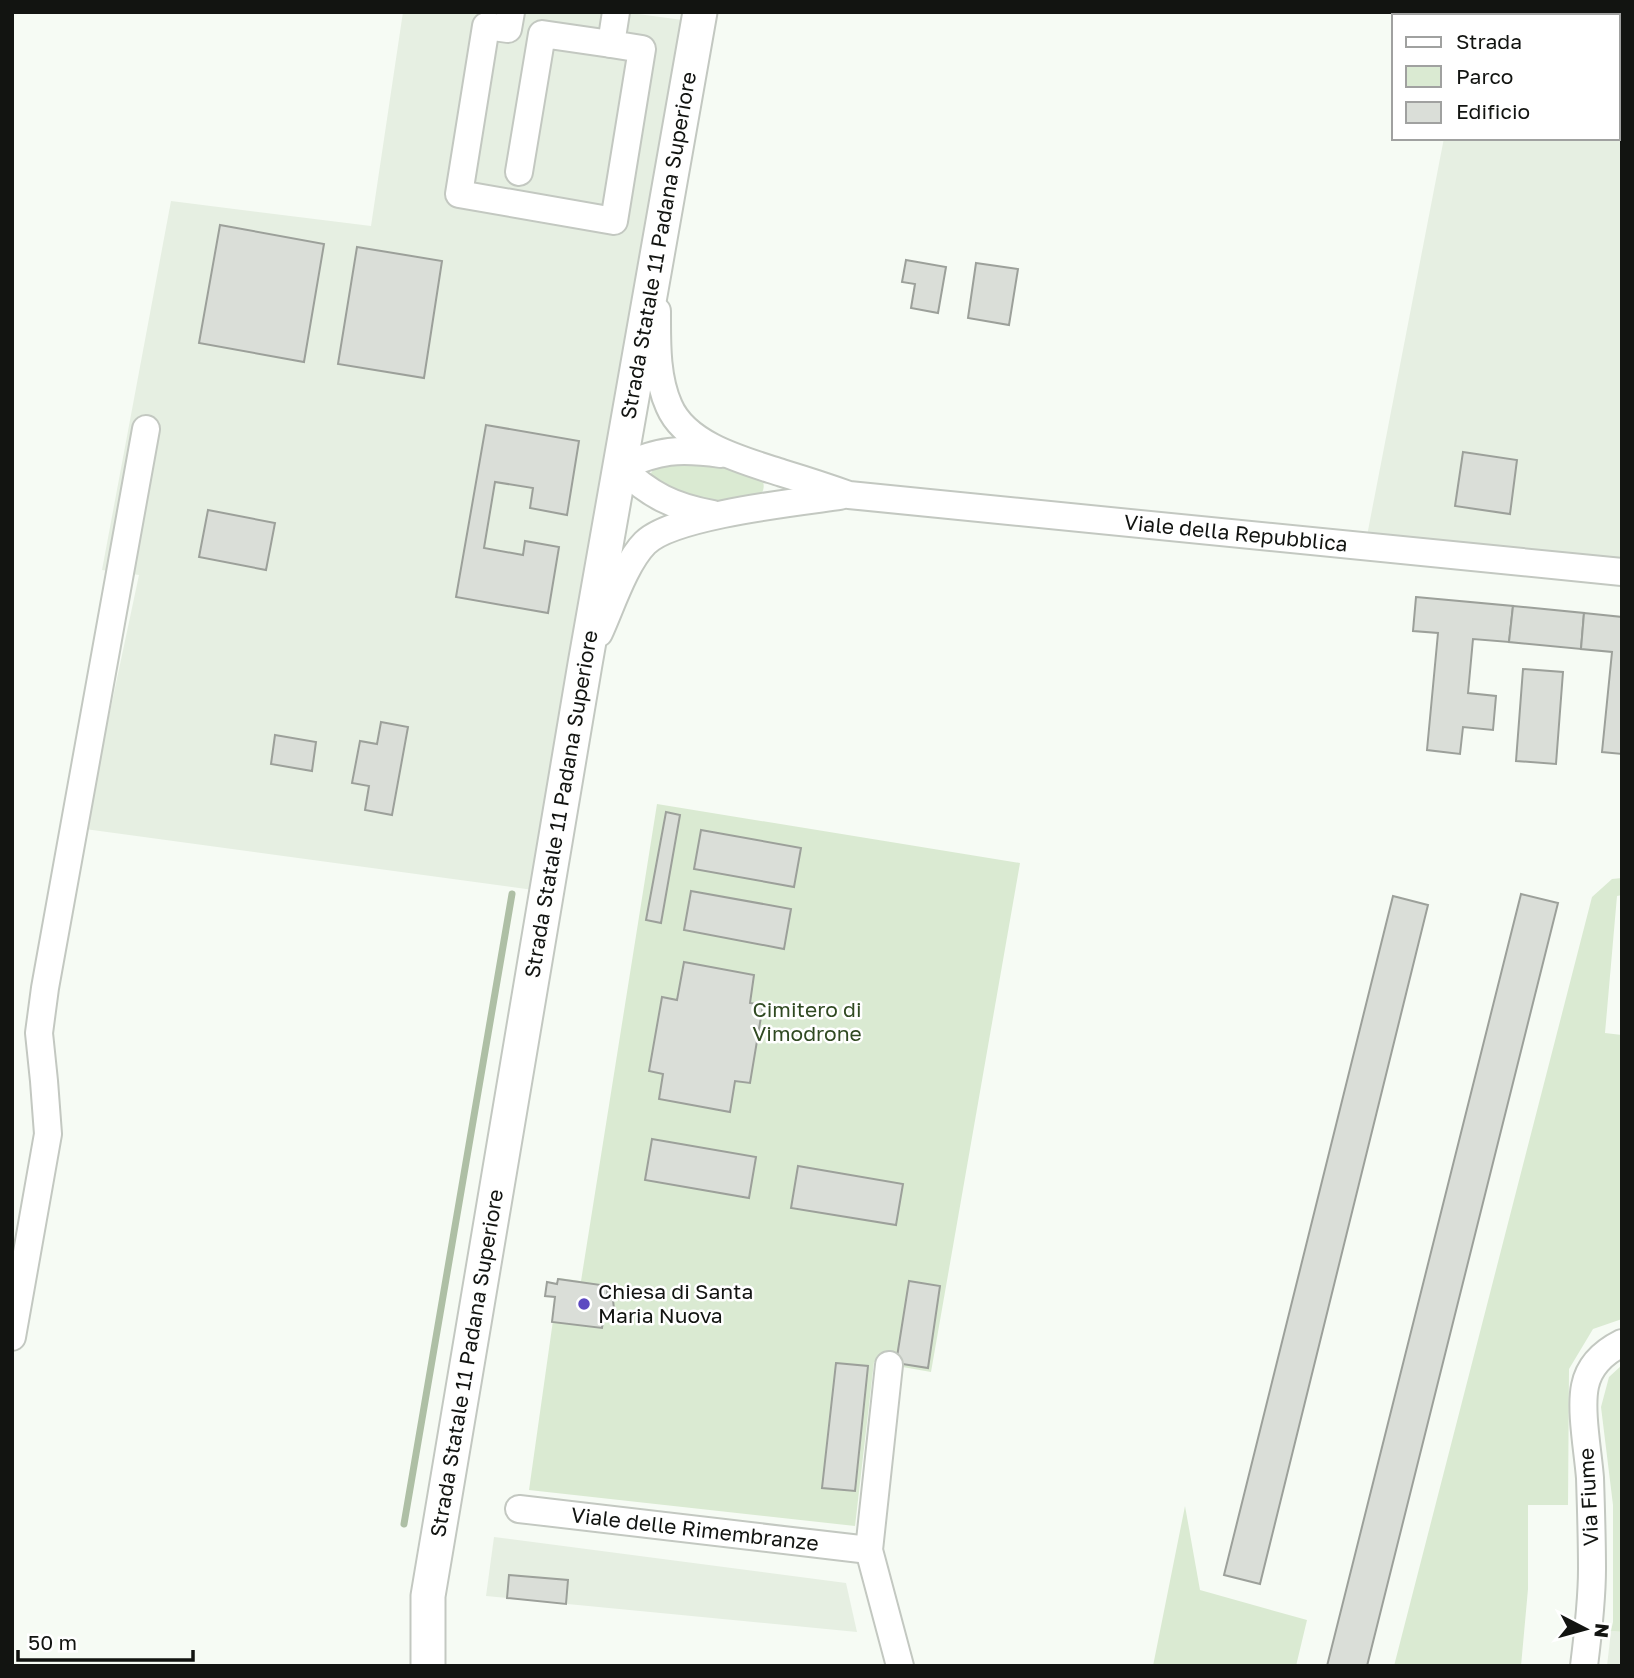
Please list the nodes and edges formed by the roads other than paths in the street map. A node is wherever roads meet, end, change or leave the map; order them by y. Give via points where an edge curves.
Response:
1 (616, 12) edge
2 (695, 13) edge
3 (510, 21) edge
4 (542, 34) junction
5 (611, 44) junction
6 (519, 172) dead end
7 (656, 263) junction
8 (146, 429) dead end
9 (729, 455) junction
10 (620, 467) junction
11 (764, 467) junction
12 (849, 495) junction
13 (756, 509) junction
14 (720, 515) junction
15 (1622, 572) edge
16 (585, 664) junction
17 (12, 1337) edge
18 (1622, 1343) edge
19 (889, 1365) dead end
20 (519, 1509) dead end
21 (869, 1550) junction
22 (428, 1596) junction
23 (404, 1666) edge
24 (428, 1666) edge
25 (900, 1666) edge
26 (1584, 1666) edge

1 - 5 street
2 - 7 main road, Strada Statale 11 Padana Superiore
3 - 4 street
3 - 5 street via 486,26 459,194 614,220 642,49
4 - 5 street
4 - 6 street
7 - 9 street, Viale della Repubblica via 658,353 669,406 686,429
7 - 10 main road, Strada Statale 11 Padana Superiore
8 - 17 street via 45,988 39,1033 48,1134
9 - 10 street, Viale della Repubblica via 669,452
9 - 11 street, Viale della Repubblica
10 - 14 street, Viale della Repubblica via 668,502
10 - 16 main road, Strada Statale 11 Padana Superiore
11 - 12 street, Viale della Repubblica
11 - 13 street via 768,489
12 - 13 street, Viale della Repubblica
12 - 15 street, Viale della Repubblica
13 - 14 street, Viale della Repubblica
14 - 16 street, Viale della Repubblica via 665,530 643,545
16 - 22 main road, Strada Statale 11 Padana Superiore
18 - 26 street, Via Fiume via 1599,1359 1585,1387 1592,1571
19 - 21 street
20 - 21 street, Viale delle Rimembranze
21 - 25 street
22 - 23 main road, Strada Statale 11 Padana Superiore
22 - 24 main road, Strada Statale 11 Padana Superiore

